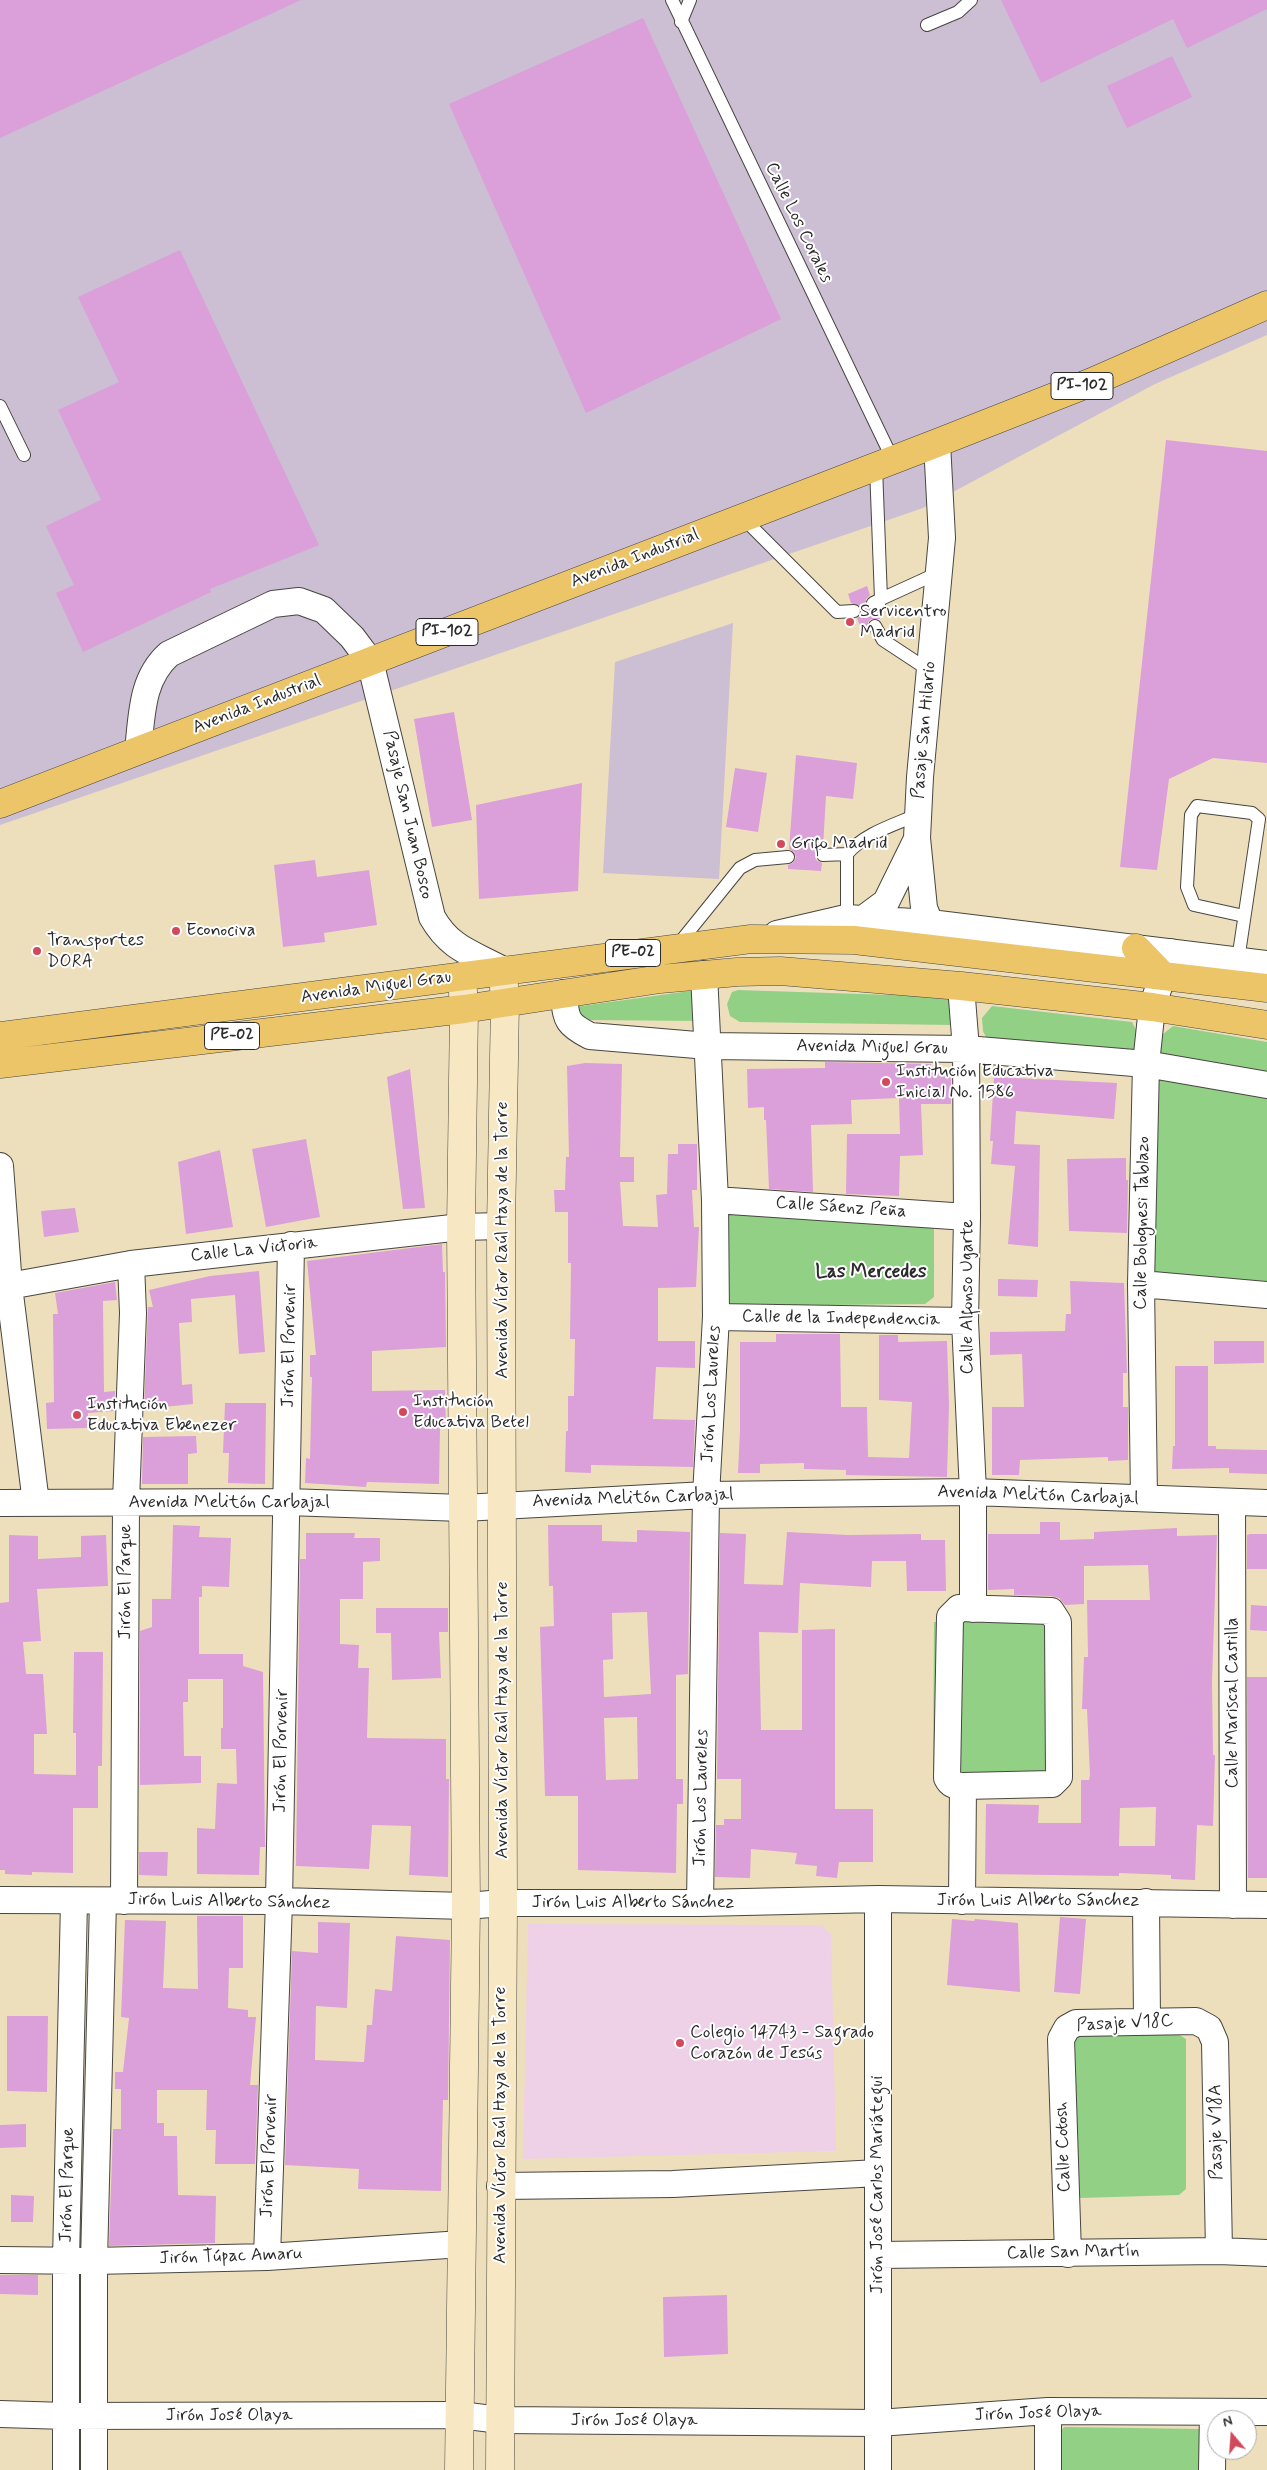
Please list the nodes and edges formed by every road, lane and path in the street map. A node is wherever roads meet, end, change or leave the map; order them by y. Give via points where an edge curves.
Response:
1 (672, 0) edge
2 (690, 0) edge
3 (971, 0) edge
4 (681, 22) junction
5 (928, 25) dead end
6 (1267, 305) edge
7 (0, 406) edge
8 (937, 443) junction
9 (24, 455) dead end
10 (885, 463) junction
11 (743, 518) junction
12 (938, 573) junction
13 (854, 610) dead end
14 (875, 626) dead end
15 (370, 661) junction
16 (930, 670) junction
17 (138, 751) junction
18 (0, 804) edge
19 (918, 826) junction
20 (847, 854) junction
21 (823, 855) dead end
22 (788, 857) dead end
23 (1244, 916) junction
24 (930, 923) junction
25 (854, 926) junction
26 (675, 948) junction
27 (1136, 948) joint
28 (1238, 960) junction
29 (1166, 963) junction
30 (466, 964) junction
31 (1267, 964) edge
32 (503, 970) junction
33 (704, 974) junction
34 (961, 986) junction
35 (1267, 988) edge
36 (564, 993) junction
37 (505, 1003) junction
38 (1152, 1007) junction
39 (464, 1009) junction
40 (1267, 1025) edge
41 (0, 1036) edge
42 (708, 1046) junction
43 (966, 1049) junction
44 (0, 1064) edge
45 (1146, 1064) junction
46 (1267, 1085) edge
47 (0, 1166) edge
48 (715, 1200) junction
49 (967, 1217) junction
50 (501, 1226) junction
51 (461, 1227) junction
52 (291, 1245) junction
53 (131, 1264) junction
54 (1141, 1284) junction
55 (9, 1286) junction
56 (1267, 1295) edge
57 (716, 1317) junction
58 (966, 1321) junction
59 (973, 1492) junction
60 (706, 1495) junction
61 (1144, 1498) junction
62 (0, 1502) edge
63 (126, 1502) junction
64 (287, 1502) junction
65 (1232, 1502) junction
66 (36, 1503) junction
67 (1267, 1503) edge
68 (503, 1505) junction
69 (463, 1508) junction
70 (973, 1608) junction
71 (963, 1786) junction
72 (878, 1899) junction
73 (0, 1900) edge
74 (74, 1901) junction
75 (114, 1901) junction
76 (279, 1901) junction
77 (962, 1901) junction
78 (1146, 1902) junction
79 (503, 1903) junction
80 (700, 1903) junction
81 (1233, 1905) junction
82 (1267, 1905) edge
83 (466, 1906) junction
84 (1196, 2021) joint
85 (1147, 2022) junction
86 (1061, 2039) joint
87 (878, 2173) junction
88 (500, 2186) junction
89 (462, 2244) junction
90 (1219, 2251) junction
91 (1267, 2253) edge
92 (1068, 2254) junction
93 (878, 2255) junction
94 (267, 2257) junction
95 (0, 2260) edge
96 (66, 2260) junction
97 (94, 2261) junction
98 (1048, 2410) junction
99 (1207, 2412) edge
100 (0, 2414) edge
101 (460, 2415) junction
102 (66, 2416) junction
103 (93, 2416) junction
104 (500, 2420) junction
105 (878, 2423) junction
106 (66, 2470) edge
107 (94, 2470) edge
108 (459, 2470) edge
109 (500, 2470) edge
110 (878, 2470) edge
111 (1048, 2470) edge

1 - 4 lane, Calle Los Corales
2 - 4 lane
3 - 5 lane via 958,12
4 - 10 lane, Calle Los Corales
6 - 8 main road, Avenida Industrial / PI-102 via 1092,382
7 - 9 lane
8 - 10 main road, Avenida Industrial / PI-102
8 - 12 street, Pasaje San Hilario via 942,504
10 - 11 main road, Avenida Industrial / PI-102
10 - 12 lane via 877,604
11 - 13 lane via 837,612
11 - 15 main road, Avenida Industrial / PI-102
12 - 16 street, Pasaje San Hilario
14 - 16 lane via 883,640
15 - 17 main road, Avenida Industrial / PI-102
15 - 17 street via 352,637 324,610 298,601 273,604 170,654 158,664 150,678 143,706
15 - 30 street, Pasaje San Juan Bosco via 432,917 440,933
16 - 19 street, Pasaje San Hilario
17 - 18 main road, Avenida Industrial / PI-102
19 - 20 lane via 869,836
19 - 24 street, Pasaje San Hilario via 922,899
19 - 25 street, Pasaje San Hilario via 886,902
20 - 21 lane
20 - 25 lane
22 - 26 lane via 755,860 740,868
23 - 23 lane via 1259,819 1252,813 1197,806 1191,815 1187,887 1194,905
23 - 28 lane
24 - 25 street, Avenida Miguel Grau
24 - 27 street, Avenida Miguel Grau
25 - 26 main road, Avenida Miguel Grau / PE-02
25 - 29 main road, Avenida Miguel Grau / PE-02
26 - 32 main road, Avenida Miguel Grau / PE-02
27 - 29 main road
28 - 29 street, Avenida Miguel Grau
28 - 31 street, Avenida Miguel Grau
29 - 35 main road, Avenida Miguel Grau / PE-02
29 - 38 street, Calle Bolognesi Tablazo
30 - 32 main road, Avenida Miguel Grau / PE-02
30 - 39 main road, Avenida Víctor Raúl Haya de la Torre
30 - 41 main road, Avenida Miguel Grau / PE-02
32 - 37 main road, Avenida Víctor Raúl Haya de la Torre
33 - 34 main road, Avenida Miguel Grau / PE-02 via 780,971
33 - 36 main road, Avenida Miguel Grau / PE-02
33 - 42 street, Jirón Los Laureles
34 - 38 main road, Avenida Miguel Grau / PE-02
34 - 43 street, Calle Alfonso Ugarte
36 - 37 main road, Avenida Miguel Grau / PE-02
36 - 42 street, Avenida Miguel Grau via 567,1019 590,1036
37 - 39 main road, Avenida Miguel Grau / PE-02
37 - 50 main road, Avenida Víctor Raúl Haya de la Torre
38 - 40 main road, Avenida Miguel Grau / PE-02
38 - 45 street, Calle Bolognesi Tablazo
39 - 44 main road, Avenida Miguel Grau / PE-02
39 - 51 main road, Avenida Víctor Raúl Haya de la Torre
42 - 43 street, Avenida Miguel Grau
42 - 48 street, Jirón Los Laureles
43 - 45 street, Avenida Miguel Grau
43 - 49 street, Calle Alfonso Ugarte
45 - 46 street, Avenida Miguel Grau
45 - 54 street, Calle Bolognesi Tablazo
47 - 55 street
48 - 49 street, Calle Sáenz Peña
48 - 57 street, Jirón Los Laureles
49 - 58 street, Calle Alfonso Ugarte
50 - 51 street, Calle La Victoria
50 - 68 main road, Avenida Víctor Raúl Haya de la Torre
51 - 52 street, Calle La Victoria
51 - 69 main road, Avenida Víctor Raúl Haya de la Torre
52 - 53 street, Calle La Victoria
52 - 64 street, Jirón El Porvenir
53 - 55 street, Calle La Victoria
53 - 63 street, Jirón El Parque via 133,1313
54 - 56 street
54 - 61 street, Calle Bolognesi Tablazo
55 - 66 street
57 - 58 street, Calle de la Independencia
57 - 60 street, Jirón Los Laureles
58 - 59 street, Calle Alfonso Ugarte
59 - 60 street, Avenida Melitón Carbajal
59 - 61 street, Avenida Melitón Carbajal
59 - 70 street, Calle Alfonso Ugarte
60 - 68 street, Avenida Melitón Carbajal
60 - 80 street, Jirón Los Laureles
61 - 65 street, Avenida Melitón Carbajal
62 - 66 street, Avenida Melitón Carbajal
63 - 64 street, Avenida Melitón Carbajal
63 - 66 street, Avenida Melitón Carbajal
63 - 75 street, Jirón El Parque
64 - 69 street, Avenida Melitón Carbajal
64 - 76 street, Jirón El Porvenir
65 - 67 street, Avenida Melitón Carbajal
65 - 81 street, Calle Mariscal Castilla
68 - 69 street, Avenida Melitón Carbajal
68 - 79 main road, Avenida Víctor Raúl Haya de la Torre
69 - 83 main road, Avenida Víctor Raúl Haya de la Torre
70 - 71 street via 959,1608 950,1617 947,1778 952,1785
70 - 71 street via 1051,1611 1055,1615 1058,1622 1059,1777 1052,1784
71 - 77 street
72 - 77 street, Jirón Luis Alberto Sánchez
72 - 80 street, Jirón Luis Alberto Sánchez
72 - 87 street, Jirón José Carlos Mariátegui
73 - 74 street, Jirón Luis Alberto Sánchez
74 - 75 street, Jirón Luis Alberto Sánchez
74 - 96 street, Jirón El Parque
75 - 76 street, Jirón Luis Alberto Sánchez
75 - 97 street, Jirón El Parque
76 - 83 street, Jirón Luis Alberto Sánchez
76 - 94 street, Jirón El Porvenir
77 - 78 street, Jirón Luis Alberto Sánchez
78 - 81 street, Jirón Luis Alberto Sánchez
78 - 85 street
79 - 80 street, Jirón Luis Alberto Sánchez
79 - 83 street, Jirón Luis Alberto Sánchez
79 - 88 main road, Avenida Víctor Raúl Haya de la Torre
81 - 82 street, Jirón Luis Alberto Sánchez
83 - 89 main road, Avenida Víctor Raúl Haya de la Torre
84 - 85 street, Pasaje V18C
84 - 90 street, Pasaje V18A via 1209,2028 1215,2042
85 - 86 street, Pasaje V18C via 1076,2024 1067,2028
86 - 92 street, Calle Cotosh
87 - 88 street via 673,2184
87 - 93 street, Jirón José Carlos Mariátegui
88 - 104 main road, Avenida Víctor Raúl Haya de la Torre
89 - 94 street, Jirón Túpac Amaru
89 - 101 main road, Avenida Víctor Raúl Haya de la Torre
90 - 91 street, Calle San Martín
90 - 92 street, Calle San Martín
92 - 93 street, Calle San Martín
93 - 105 street, Jirón José Carlos Mariátegui
94 - 97 street, Jirón Túpac Amaru
95 - 96 street, Jirón Túpac Amaru
96 - 97 street, Jirón Túpac Amaru
96 - 102 street, Jirón El Parque
97 - 103 street, Jirón El Parque
98 - 99 street, Jirón José Olaya
98 - 105 street, Jirón José Olaya
98 - 111 street
100 - 102 street, Jirón José Olaya
101 - 103 street, Jirón José Olaya
101 - 104 street, Jirón José Olaya
101 - 108 main road, Avenida Víctor Raúl Haya de la Torre
102 - 103 street, Jirón José Olaya
102 - 106 street, Jirón El Parque
103 - 107 street, Jirón El Parque
104 - 105 street, Jirón José Olaya
104 - 109 main road, Avenida Víctor Raúl Haya de la Torre
105 - 110 street, Jirón José Carlos Mariátegui

